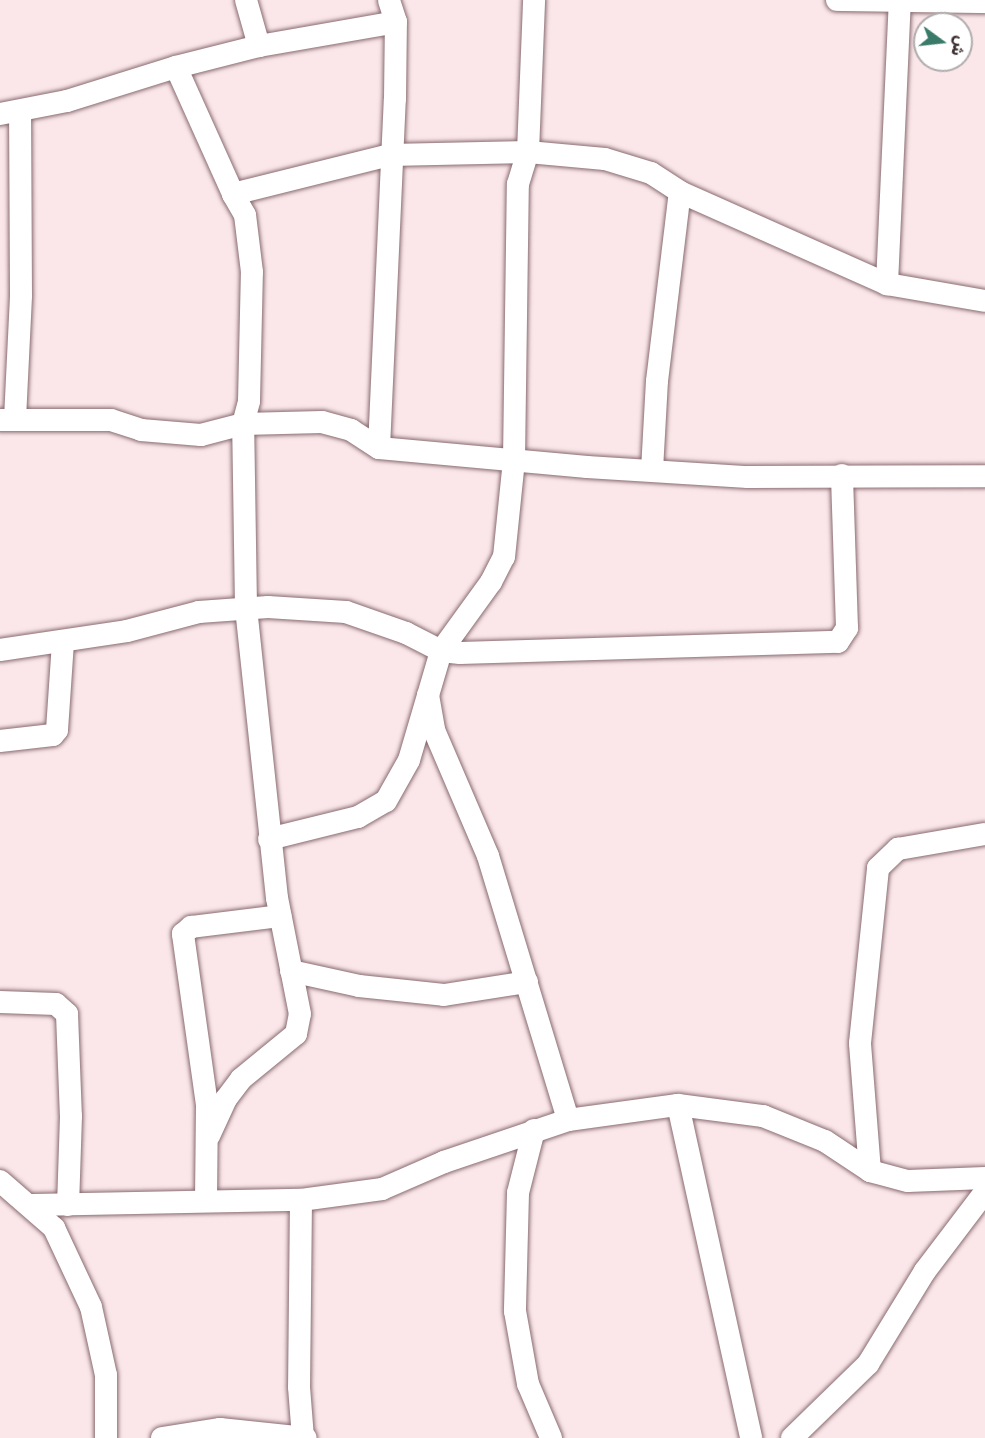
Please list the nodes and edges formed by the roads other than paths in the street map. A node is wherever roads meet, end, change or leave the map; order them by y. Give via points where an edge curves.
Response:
1 (246, 0) edge
2 (389, 0) edge
3 (534, 0) edge
4 (837, 0) edge
5 (900, 2) edge
6 (978, 2) edge
7 (396, 22) junction
8 (259, 46) junction
9 (176, 67) junction
10 (10, 113) edge
11 (528, 152) junction
12 (390, 155) junction
13 (680, 192) junction
14 (233, 194) junction
15 (887, 284) junction
16 (985, 301) edge
17 (7, 419) edge
18 (243, 424) junction
19 (379, 448) junction
20 (514, 460) junction
21 (652, 470) junction
22 (842, 475) junction
23 (985, 476) edge
24 (246, 607) junction
25 (63, 642) junction
26 (0, 650) edge
27 (441, 651) junction
28 (427, 692) junction
29 (0, 741) edge
30 (985, 834) edge
31 (270, 839) junction
32 (280, 916) junction
33 (291, 971) junction
34 (527, 982) junction
35 (0, 1002) edge
36 (678, 1105) junction
37 (568, 1120) junction
38 (534, 1130) junction
39 (209, 1136) junction
40 (870, 1171) junction
41 (985, 1178) edge
42 (0, 1181) edge
43 (985, 1192) edge
44 (301, 1200) junction
45 (206, 1201) junction
46 (68, 1204) junction
47 (33, 1205) junction
48 (106, 1438) edge
49 (162, 1438) edge
50 (304, 1438) edge
51 (551, 1438) edge
52 (751, 1438) edge
53 (792, 1438) edge

1 - 8 street
2 - 7 street
3 - 11 street
4 - 5 street
5 - 6 street
5 - 15 street
7 - 8 street
7 - 12 street
8 - 9 street
9 - 10 street
9 - 14 street
10 - 17 street via 21,295
11 - 12 street
11 - 13 street via 628,164
11 - 20 street via 518,183
12 - 14 street
12 - 19 street
13 - 15 street
13 - 21 street via 657,381
14 - 18 street via 245,215 252,272 249,401
15 - 16 street
17 - 18 street via 111,420 141,430 201,435
18 - 19 street via 322,422 351,430
18 - 24 street
19 - 20 street
20 - 21 street
20 - 27 street via 508,535 499,571
21 - 22 street via 748,477
22 - 23 street
22 - 27 street via 846,628 842,641 587,652
24 - 25 street via 199,612
24 - 27 street via 346,612 406,633
24 - 31 street
25 - 26 street
25 - 29 street via 57,730 53,735
27 - 28 street
28 - 31 street via 409,760 386,801 358,816
28 - 34 street via 435,730 488,856
30 - 40 street via 898,849 878,868 860,1043
31 - 32 street
32 - 33 street
32 - 39 street via 191,927 183,934 197,1013
33 - 34 street via 359,986 444,995
33 - 39 street via 300,1014 296,1034 241,1079 226,1099
34 - 37 street
35 - 46 street via 56,1004 67,1014 71,1116
36 - 37 street
36 - 40 street via 774,1120 825,1141
36 - 52 street
37 - 38 street
38 - 44 street via 382,1189
38 - 51 street via 518,1193 515,1311 528,1384
39 - 45 street
40 - 41 street via 908,1181
42 - 47 street
43 - 53 street via 925,1271 868,1364
44 - 45 street
44 - 50 street via 299,1387
45 - 46 street
46 - 47 street
47 - 48 street via 54,1228 91,1307 106,1375
49 - 50 street via 220,1429

